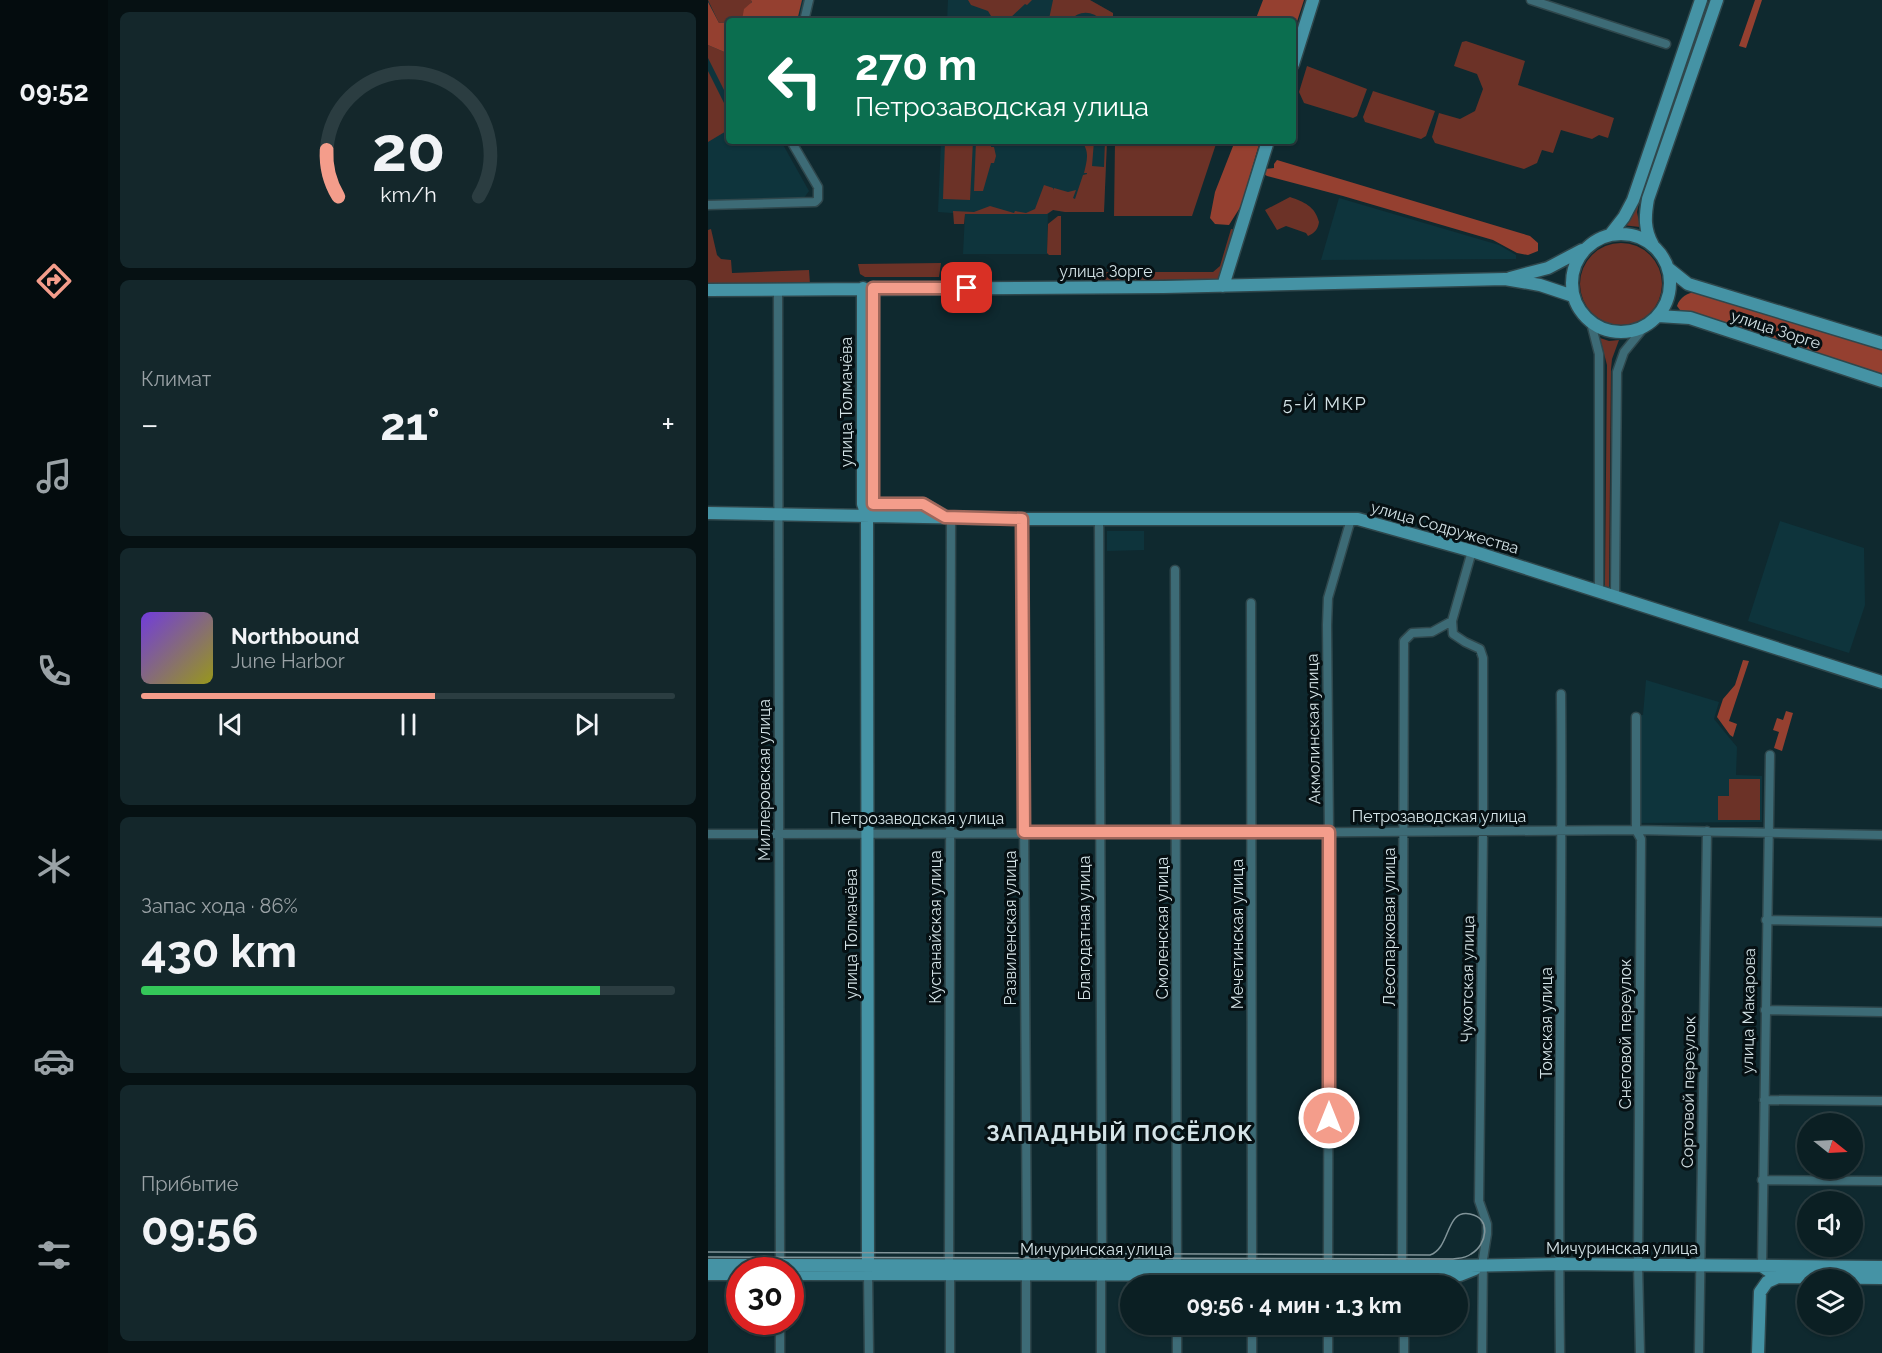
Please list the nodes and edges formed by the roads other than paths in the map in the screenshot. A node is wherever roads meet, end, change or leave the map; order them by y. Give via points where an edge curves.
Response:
1 (809, 0) edge
2 (1313, 0) edge
3 (1531, 0) edge
4 (1701, 0) edge
5 (1717, 0) edge
6 (805, 18) edge
7 (1666, 44) dead end
8 (1296, 54) edge
9 (793, 144) edge
10 (1267, 144) edge
11 (708, 205) edge
12 (1610, 235) junction
13 (1653, 245) junction
14 (1586, 248) junction
15 (1668, 268) junction
16 (1505, 279) junction
17 (1223, 286) junction
18 (868, 288) junction
19 (708, 290) edge
20 (778, 290) junction
21 (1573, 296) junction
22 (1658, 316) junction
23 (1592, 323) junction
24 (1646, 326) junction
25 (1882, 343) edge
26 (1882, 381) edge
27 (867, 508) junction
28 (708, 513) edge
29 (779, 514) junction
30 (948, 517) junction
31 (1022, 519) junction
32 (1099, 519) junction
33 (1352, 519) junction
34 (1472, 551) junction
35 (1175, 570) dead end
36 (1599, 592) junction
37 (1615, 596) junction
38 (1251, 603) dead end
39 (1452, 621) junction
40 (1882, 682) edge
41 (1561, 694) dead end
42 (1636, 717) dead end
43 (1770, 755) dead end
44 (1562, 830) junction
45 (1635, 830) junction
46 (1404, 831) junction
47 (1483, 831) junction
48 (1707, 831) junction
49 (779, 832) junction
50 (867, 832) junction
51 (1024, 832) junction
52 (1100, 832) junction
53 (1176, 832) junction
54 (1329, 832) junction
55 (1769, 832) junction
56 (951, 833) junction
57 (1252, 833) junction
58 (708, 834) edge
59 (1882, 835) edge
60 (1766, 920) junction
61 (1882, 922) edge
62 (1765, 1010) junction
63 (1882, 1012) edge
64 (1764, 1100) junction
65 (1882, 1101) edge
66 (1762, 1180) junction
67 (1882, 1181) edge
68 (780, 1257) edge
69 (708, 1264) edge
70 (1559, 1264) junction
71 (1638, 1264) junction
72 (726, 1265) edge
73 (1483, 1265) junction
74 (1701, 1265) junction
75 (1762, 1266) junction
76 (1882, 1267) edge
77 (804, 1269) edge
78 (868, 1270) junction
79 (950, 1270) junction
80 (1026, 1270) junction
81 (1102, 1270) junction
82 (804, 1273) edge
83 (708, 1274) edge
84 (726, 1274) edge
85 (1177, 1275) edge
86 (1252, 1275) edge
87 (1328, 1275) edge
88 (1404, 1275) edge
89 (1460, 1275) edge
90 (1778, 1277) junction
91 (1882, 1278) edge
92 (780, 1335) edge
93 (1177, 1335) edge
94 (1252, 1335) edge
95 (1328, 1335) edge
96 (1404, 1335) edge
97 (780, 1353) edge
98 (869, 1353) edge
99 (950, 1353) edge
100 (1026, 1353) edge
101 (1101, 1353) edge
102 (1177, 1353) edge
103 (1252, 1353) edge
104 (1328, 1353) edge
105 (1404, 1353) edge
106 (1482, 1353) edge
107 (1560, 1353) edge
108 (1640, 1353) edge
109 (1699, 1353) edge
110 (1758, 1353) edge

1 - 6 street
2 - 8 main road
3 - 7 street
4 - 12 main road via 1633,200
5 - 13 main road via 1648,199 1645,219
9 - 11 street via 818,187 815,202
10 - 17 main road
12 - 13 main road via 1640,237
12 - 14 main road
13 - 15 main road
14 - 16 main road, улица Зорге via 1548,268
14 - 21 main road via 1576,262
15 - 22 main road via 1669,294
15 - 25 main road, улица Зорге via 1688,284
16 - 17 main road, улица Зорге
16 - 21 main road, улица Зорге
17 - 18 main road, улица Зорге
18 - 20 main road, улица Зорге
18 - 27 main road, улица Толмачёва
19 - 20 main road, улица Зорге
20 - 29 street, Миллеровская улица
21 - 23 main road
22 - 24 main road
22 - 26 main road, улица Зорге via 1690,318
23 - 24 main road via 1618,333
23 - 36 street via 1599,354
24 - 37 street via 1624,352 1617,372
27 - 29 main road, улица Содружества via 851,515
27 - 30 main road, улица Содружества
27 - 50 main road, улица Толмачёва
28 - 29 main road, улица Содружества
29 - 49 street, Миллеровская улица
30 - 31 main road, улица Содружества
30 - 56 street, Кустанайская улица
31 - 32 main road, улица Содружества
31 - 51 street, Развиленская улица
32 - 33 main road, улица Содружества
32 - 52 street, Благодатная улица
33 - 34 main road, улица Содружества
33 - 54 street, Акмолинская улица via 1328,598
34 - 36 main road, улица Содружества
34 - 39 street
35 - 53 street, Смоленская улица
36 - 37 main road, улица Содружества
37 - 40 main road, улица Содружества
38 - 57 street, Мечетинская улица
39 - 46 street, Лесопарковая улица via 1432,632 1412,633 1404,641
39 - 47 street, Чукотская улица via 1453,634 1480,649 1483,657
41 - 44 street, Томская улица
42 - 45 street, Снеговой переулок
43 - 55 street, улица Макарова
44 - 45 street, Петрозаводская улица
44 - 47 street, Петрозаводская улица
44 - 70 street, Томская улица
45 - 48 street, Петрозаводская улица
45 - 71 street, Снеговой переулок via 1641,839
46 - 47 street, Петрозаводская улица
46 - 54 street, Петрозаводская улица
46 - 88 street, Лесопарковая улица
47 - 73 street, Чукотская улица via 1479,1201 1487,1224
48 - 55 street, Петрозаводская улица
48 - 74 street, Сортовой переулок
49 - 50 street, Петрозаводская улица
49 - 58 street, Петрозаводская улица
49 - 68 street, Миллеровская улица
50 - 56 street, Петрозаводская улица
50 - 78 main road, улица Толмачёва
51 - 52 street, Петрозаводская улица
51 - 56 street, Петрозаводская улица
51 - 80 street, Развиленская улица
52 - 53 street, Петрозаводская улица
52 - 81 street, Благодатная улица
53 - 57 street, Петрозаводская улица
53 - 85 street, Смоленская улица
54 - 57 street, Петрозаводская улица
54 - 87 street, Акмолинская улица
55 - 59 street, Петрозаводская улица
55 - 60 street, улица Макарова
56 - 79 street, Кустанайская улица
57 - 86 street, Мечетинская улица
60 - 61 street
60 - 62 street, улица Макарова
62 - 63 street
62 - 64 street, улица Макарова
64 - 65 street
64 - 66 street, улица Макарова
66 - 67 street
66 - 75 street, улица Макарова
69 - 72 main road, Мичуринская улица
70 - 71 main road, Мичуринская улица
70 - 73 main road, Мичуринская улица
70 - 107 street, Томская улица
71 - 74 main road, Мичуринская улица
71 - 108 street, Снеговой переулок
73 - 89 main road, Мичуринская улица
73 - 106 street, Чукотская улица
74 - 75 main road, Мичуринская улица
74 - 109 street, Сортовой переулок
75 - 76 main road, Мичуринская улица
75 - 90 main road
77 - 78 main road, Мичуринская улица
78 - 79 main road, Мичуринская улица
78 - 82 main road, Мичуринская улица
78 - 98 street, улица Толмачёва
79 - 80 main road, Мичуринская улица
79 - 99 street, Кустанайская улица
80 - 81 main road, Мичуринская улица
80 - 100 street, Развиленская улица
81 - 85 main road, Мичуринская улица
81 - 101 street, Благодатная улица
83 - 84 main road
90 - 91 main road
90 - 110 main road via 1767,1282 1760,1292
92 - 97 street
93 - 102 street
94 - 103 street
95 - 104 street
96 - 105 street

